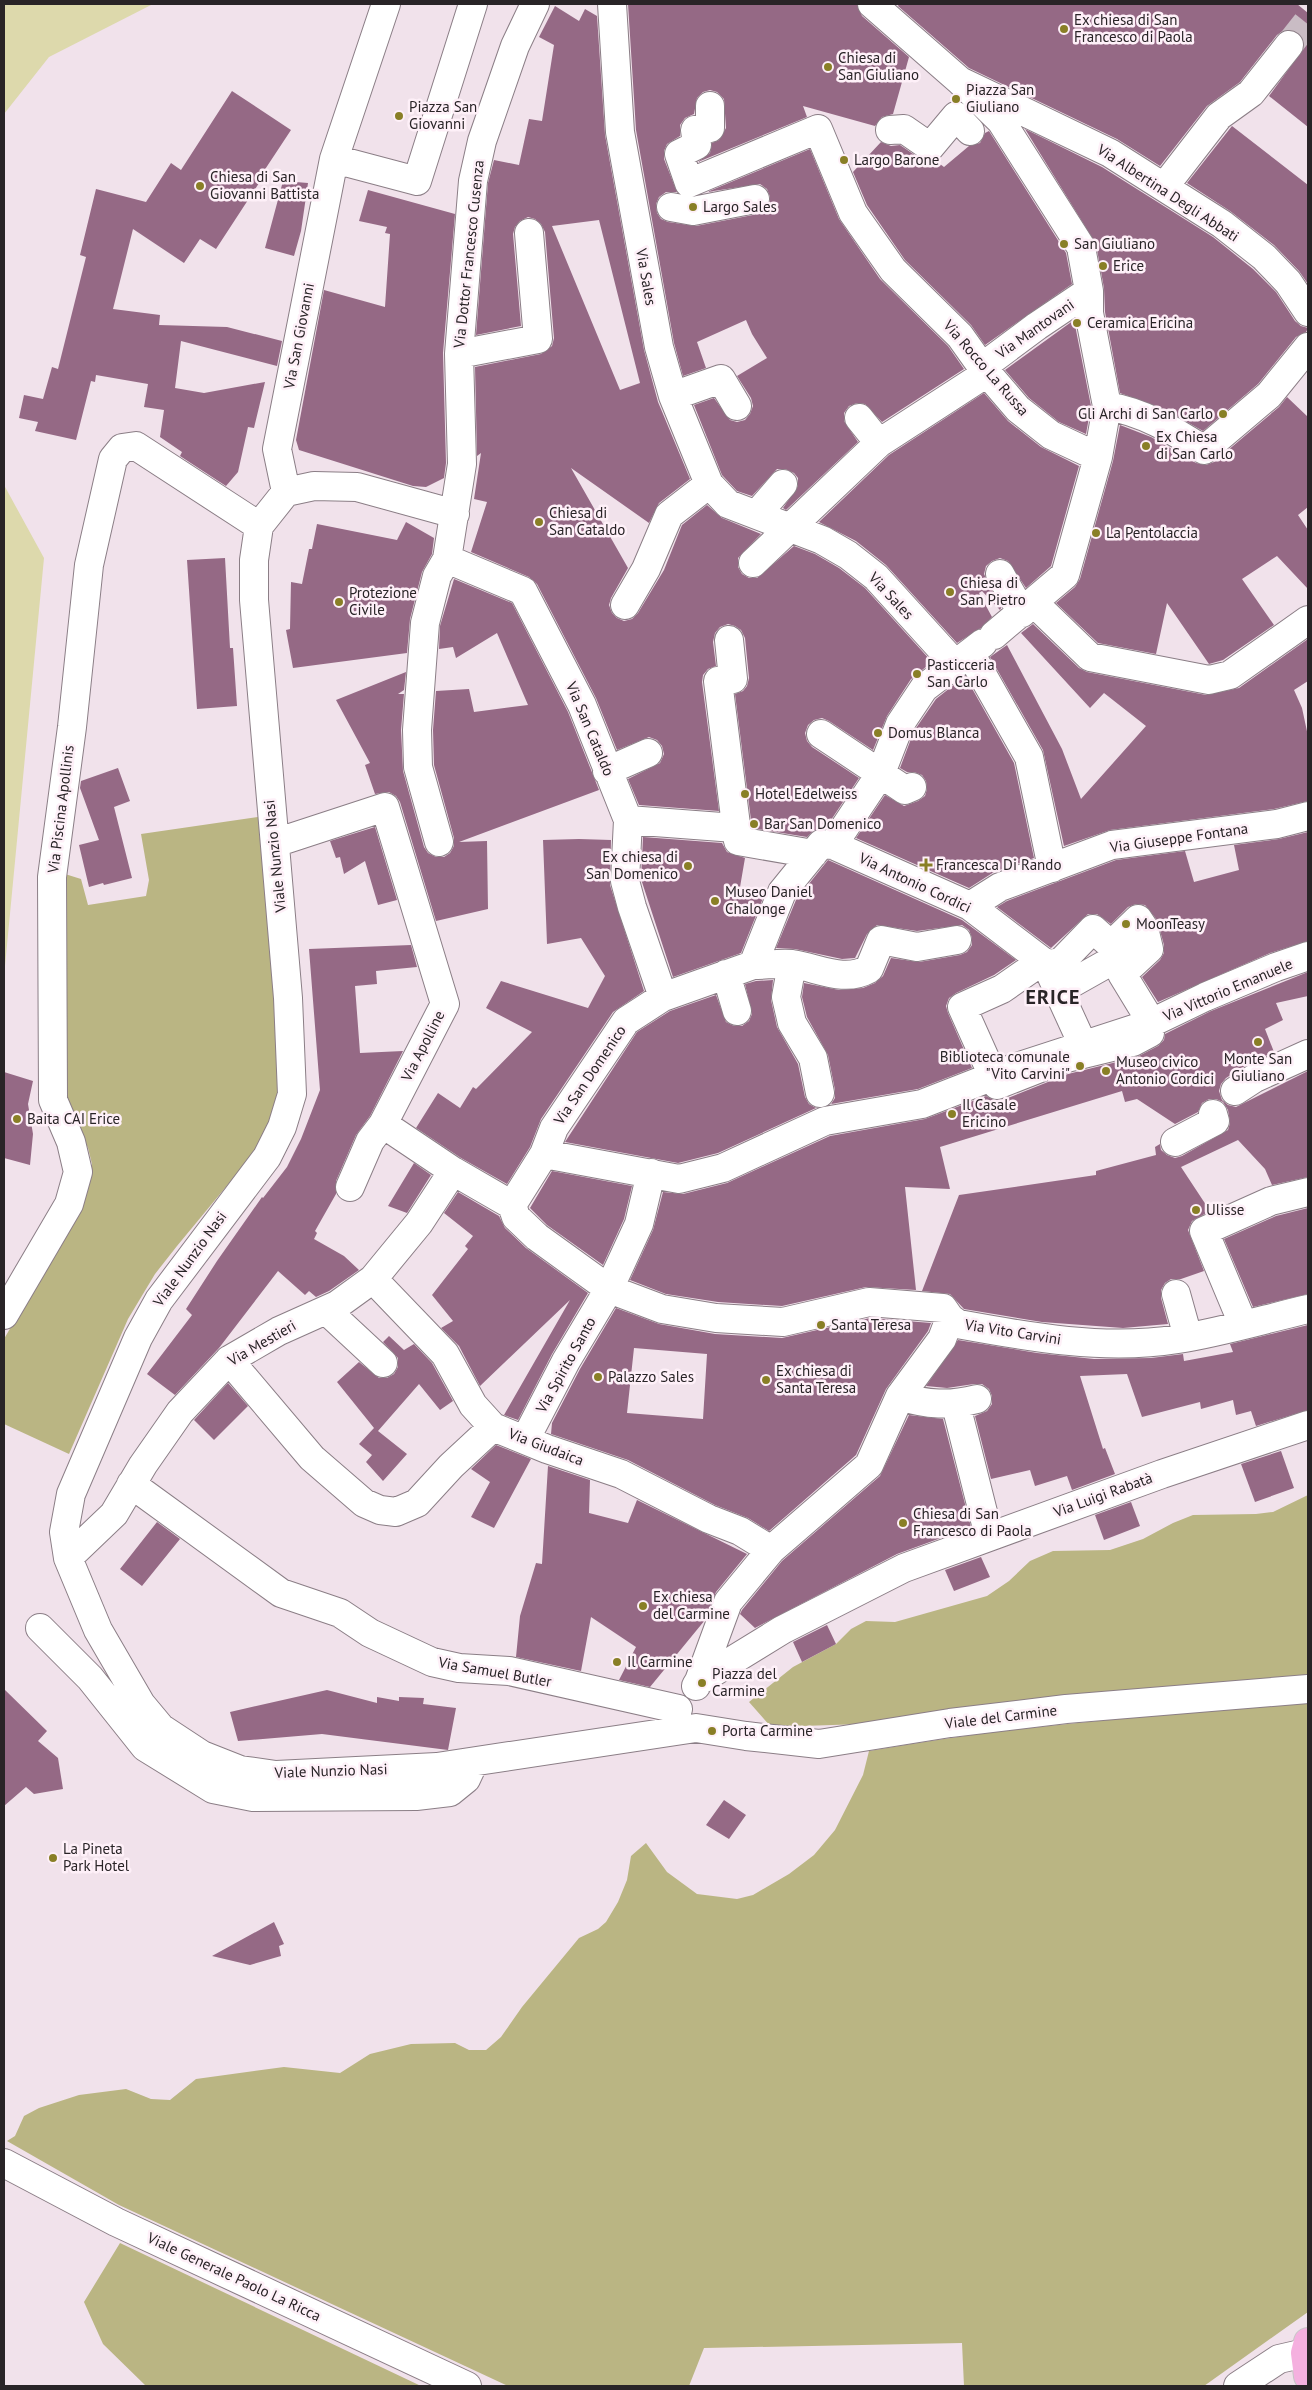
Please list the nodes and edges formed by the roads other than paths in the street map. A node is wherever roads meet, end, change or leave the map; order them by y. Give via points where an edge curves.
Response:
1 (386, 4) edge
2 (473, 4) edge
3 (535, 4) edge
4 (612, 4) edge
5 (881, 8) edge
6 (1290, 45) tunnel mouth
7 (960, 81) junction
8 (710, 106) dead end
9 (890, 130) dead end
10 (970, 131) dead end
11 (332, 169) junction
12 (689, 183) junction
13 (1164, 187) junction
14 (755, 199) dead end
15 (670, 206) junction
16 (635, 216) junction
17 (529, 233) dead end
18 (1089, 291) junction
19 (1308, 312) edge
20 (1308, 347) edge
21 (459, 354) junction
22 (985, 370) junction
23 (674, 396) junction
24 (737, 406) dead end
25 (1107, 406) junction
26 (859, 418) dead end
27 (879, 443) junction
28 (1098, 456) junction
29 (709, 484) junction
30 (784, 484) dead end
31 (286, 492) junction
32 (455, 514) junction
33 (757, 514) junction
34 (259, 526) junction
35 (790, 527) junction
36 (447, 560) junction
37 (753, 563) dead end
38 (1000, 574) dead end
39 (625, 605) dead end
40 (1028, 608) junction
41 (1308, 620) edge
42 (729, 640) dead end
43 (975, 649) junction
44 (821, 734) dead end
45 (648, 754) dead end
46 (607, 771) junction
47 (881, 773) junction
48 (912, 787) dead end
49 (1308, 816) edge
50 (628, 820) junction
51 (736, 831) junction
52 (439, 842) dead end
53 (275, 843) junction
54 (825, 848) junction
55 (1052, 868) junction
56 (970, 906) junction
57 (1144, 928) junction
58 (957, 940) dead end
59 (1308, 956) edge
60 (792, 964) junction
61 (1046, 964) junction
62 (753, 965) junction
63 (726, 974) junction
64 (1058, 991) junction
65 (663, 997) junction
66 (737, 1011) dead end
67 (1149, 1024) junction
68 (1083, 1045) junction
69 (1308, 1054) edge
70 (992, 1076) junction
71 (1245, 1085) dead end
72 (823, 1109) junction
73 (1214, 1118) dead end
74 (383, 1124) junction
75 (1175, 1142) dead end
76 (544, 1154) junction
77 (454, 1171) junction
78 (652, 1173) junction
79 (350, 1188) dead end
80 (1308, 1192) edge
81 (512, 1205) junction
82 (373, 1279) junction
83 (609, 1289) junction
84 (1176, 1294) dead end
85 (1308, 1309) edge
86 (326, 1310) junction
87 (4, 1315) edge
88 (950, 1318) junction
89 (1244, 1324) junction
90 (1188, 1337) junction
91 (229, 1360) junction
92 (383, 1362) dead end
93 (900, 1396) junction
94 (1308, 1424) edge
95 (493, 1427) junction
96 (524, 1440) junction
97 (131, 1484) junction
98 (989, 1536) junction
99 (771, 1550) junction
100 (68, 1558) junction
101 (40, 1628) dead end
102 (700, 1681) junction
103 (1308, 1689) edge
104 (687, 1719) junction
105 (474, 1762) junction
106 (4, 2163) edge
107 (1307, 2357) edge
108 (467, 2386) edge
109 (1238, 2386) edge

1 - 11 street
2 - 11 street via 417,181
3 - 21 street, Via Dottor Francesco Cusenza via 515,46 482,140 475,173
4 - 16 street, Via Sales via 620,132
5 - 7 street
6 - 13 street via 1251,93 1219,116
7 - 13 street, Via Albertina Degli Abbati via 1110,153
7 - 18 street via 1001,122 1081,246
8 - 12 street via 710,128 695,130 697,145 679,154
9 - 10 street via 904,129 930,147 956,116
11 - 31 street, Via San Giovanni via 277,449
12 - 15 street
12 - 22 street, Via Rocco La Russa via 818,129 853,213 893,270 960,336
13 - 19 street, Via Albertina Degli Abbati via 1222,224 1264,257 1288,282
14 - 15 street via 693,211
15 - 16 street
16 - 23 street, Via Sales via 659,347
17 - 21 street via 538,339
18 - 22 street, Via Mantovani via 1037,326
18 - 25 street via 1089,313
20 - 25 street via 1269,394 1204,450 1174,431 1129,410
21 - 32 street, Via Dottor Francesco Cusenza via 462,464
22 - 27 street, Via Mantovani
22 - 28 street, Via Rocco La Russa via 1018,409 1051,435
23 - 24 street via 721,379
23 - 29 street, Via Sales
25 - 28 street
26 - 27 street
27 - 35 street, Via Mantovani
28 - 40 street via 1065,575
29 - 33 street, Via Sales via 728,504
29 - 39 street via 669,515 646,569
30 - 33 street
31 - 32 street via 314,486 357,486
31 - 34 street
32 - 36 street
33 - 35 street, Via Sales
34 - 53 street, Viale Nunzio Nasi via 254,560 254,600
34 - 87 street, Via Piscina Apollinis via 136,446 122,448 113,458 89,565 52,877 53,1100 71,1142 78,1172 68,1204
35 - 37 street
35 - 43 street, Via Sales via 848,554
36 - 46 street, Via San Cataldo via 523,591 582,705
36 - 52 street via 437,576 425,623 417,730 418,767
38 - 40 street
40 - 41 street via 1090,657 1209,680 1230,675
40 - 43 street
42 - 51 street via 733,679 718,681
43 - 47 street via 924,688 900,724
43 - 55 street, Via Sales via 1028,757
44 - 47 street
45 - 46 street
46 - 50 street, Via San Cataldo
47 - 48 street via 905,790
47 - 54 street
49 - 55 street, Via Giuseppe Fontana via 1277,824 1112,846
50 - 51 street
50 - 65 street, Via San Cataldo via 625,881
51 - 54 street, Via Antonio Cordici via 738,841
53 - 74 street, Via Apolline via 385,806 445,1004
53 - 100 street, Viale Nunzio Nasi via 292,1094 282,1127 267,1157 158,1300 138,1338 70,1494 64,1532
54 - 56 street, Via Antonio Cordici
54 - 62 street via 782,892
55 - 56 street, Via Giuseppe Fontana via 1000,887
56 - 61 street, Via Antonio Cordici
57 - 61 street via 1138,919 1111,945 1093,929 1061,962
57 - 64 street via 1112,960
57 - 67 street via 1149,949 1122,974 1147,1015
58 - 60 street, Via San Domenico via 917,947 881,940 870,969 860,974 846,976
59 - 67 street, Via Vittorio Emanuele via 1204,997
60 - 62 street, Via San Domenico
60 - 72 street via 786,997 792,1023 813,1058
61 - 64 street
61 - 70 street via 1035,966 1002,989 962,1007
62 - 63 street, Via San Domenico
63 - 65 street, Via San Domenico
63 - 66 street
64 - 68 street
65 - 76 street, Via San Domenico via 626,1021 554,1128
67 - 68 street, Via Vittorio Emanuele
67 - 70 street via 1150,1033 1134,1042 1063,1059 997,1085
68 - 70 street, Via Vittorio Emanuele
69 - 71 street
70 - 72 street, Via Vittorio Emanuele via 922,1104
72 - 78 street, Via Vittorio Emanuele via 723,1168 679,1179
73 - 75 street
74 - 77 street
74 - 79 street via 370,1141
76 - 78 street, Via Vittorio Emanuele
76 - 81 street, Via San Domenico
77 - 81 street
77 - 82 street, Via Mestieri via 419,1223
78 - 83 street, Via Spirito Santo via 640,1224
80 - 89 street via 1271,1201 1204,1231
81 - 83 street via 516,1217 537,1237
82 - 86 street, Via Mestieri
82 - 95 street, Via Giudaica via 445,1354 473,1405
83 - 88 street, Via Vito Carvini via 662,1309 716,1318 784,1322 869,1302 944,1308
83 - 96 street, Via Spirito Santo
84 - 90 street
85 - 89 street, Via Vito Carvini
86 - 91 street, Via Mestieri via 279,1331
86 - 92 street
88 - 90 street, Via Vito Carvini via 958,1324 1049,1340 1120,1342
88 - 93 street via 942,1339
89 - 90 street, Via Vito Carvini
91 - 95 street via 312,1458 364,1503 380,1510 396,1512 417,1503
91 - 97 street, Via Mestieri via 180,1412
93 - 98 street via 922,1404 966,1402
93 - 99 street via 869,1465
94 - 98 street, Via Luigi Rabatà
95 - 96 street, Via Giudaica
96 - 99 street, Via Giudaica via 621,1474 709,1520 740,1531
97 - 100 street, Via Mestieri via 114,1514
97 - 104 street, Via Samuel Butler via 282,1593 340,1613 400,1648 432,1662 459,1668 509,1671 636,1701
98 - 102 street, Via Luigi Rabatà via 904,1568 782,1630
99 - 102 street via 728,1602
100 - 105 street, Viale Nunzio Nasi via 98,1630 141,1704 161,1728 202,1755 240,1770 276,1774 438,1767
101 - 105 street via 90,1678 145,1747 213,1789 252,1798 416,1796 450,1792 466,1779
102 - 104 street
103 - 104 street, Viale del Carmine via 950,1722 819,1744 746,1736
104 - 105 street, Viale Nunzio Nasi via 664,1733
106 - 108 street, Viale Generale Paolo La Ricca via 116,2222
107 - 109 street via 1279,2359

